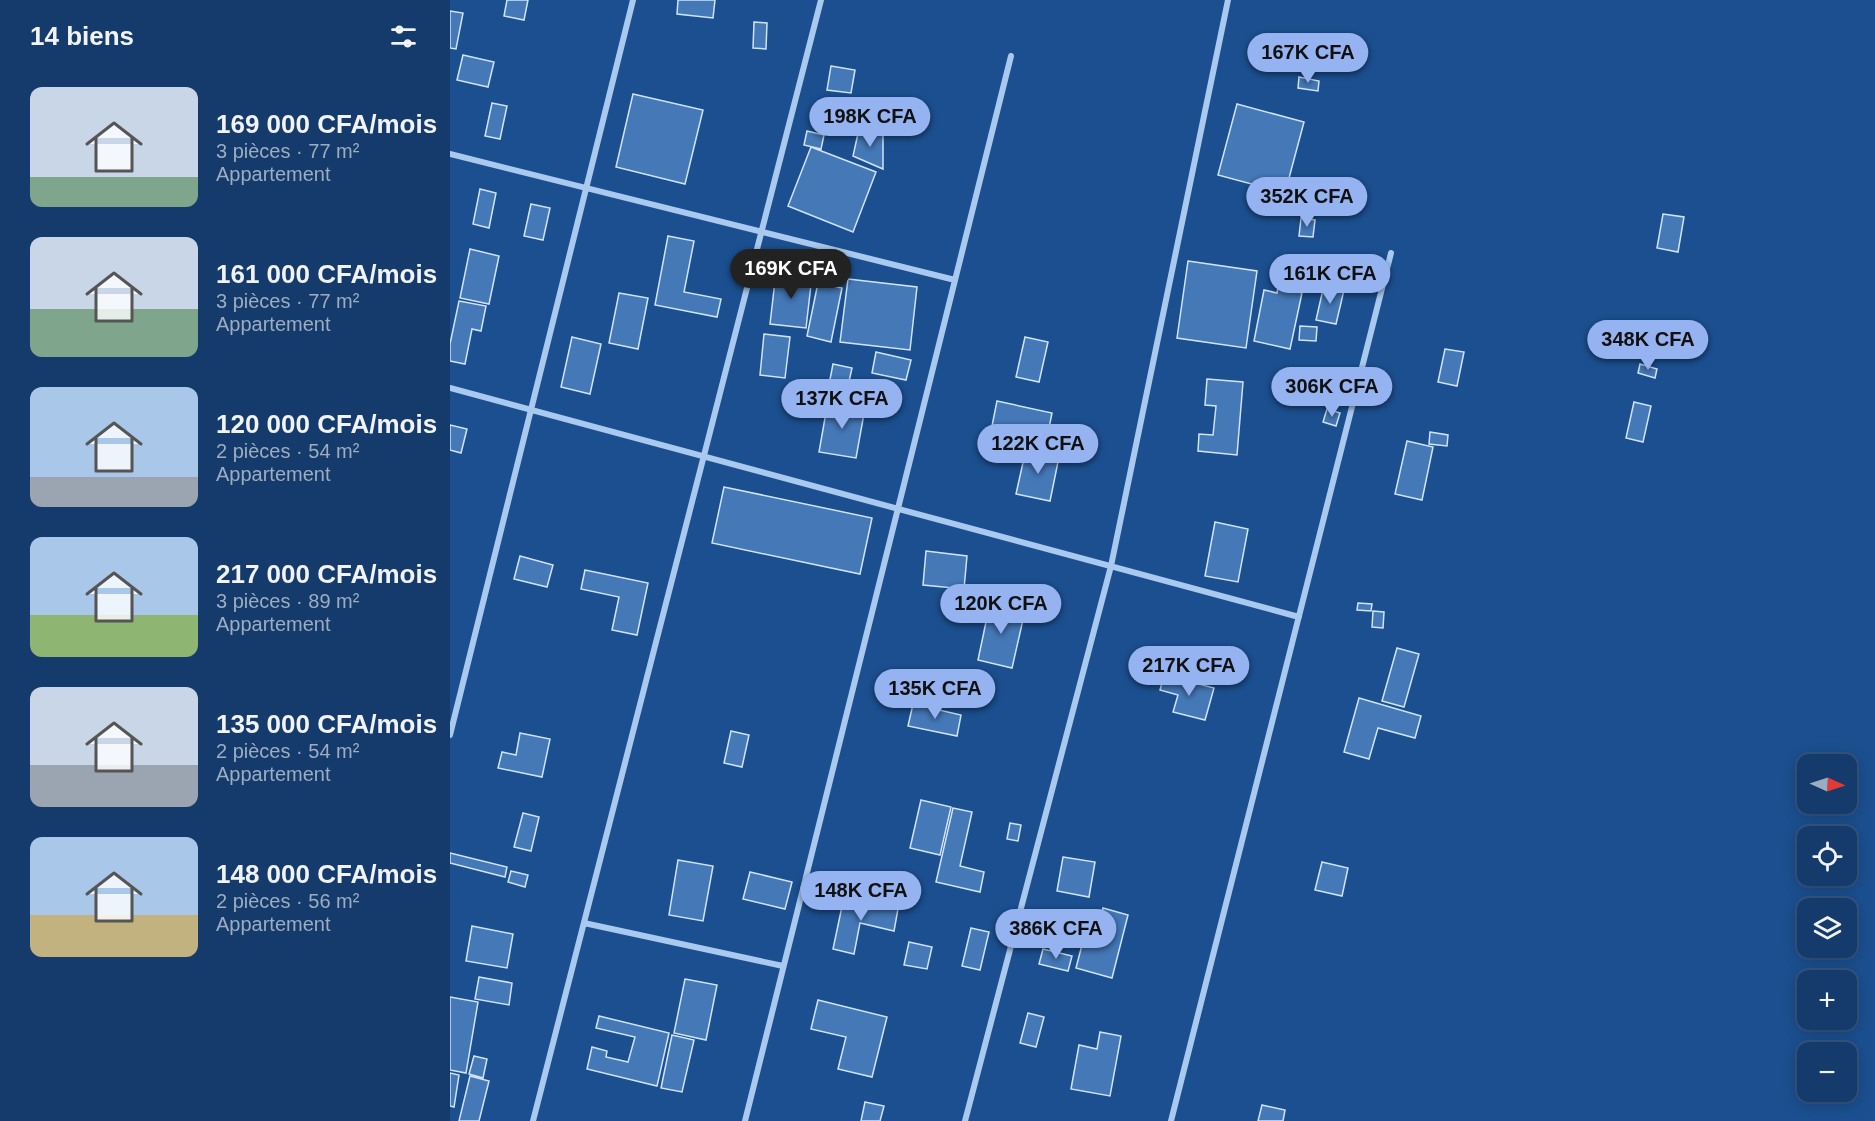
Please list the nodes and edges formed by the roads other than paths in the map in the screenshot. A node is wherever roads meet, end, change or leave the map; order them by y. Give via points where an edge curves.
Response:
1 (633, 0) edge
2 (821, 0) edge
3 (1228, 0) edge
4 (1011, 56) dead end
5 (450, 154) edge
6 (586, 188) junction
7 (762, 232) junction
8 (1391, 254) dead end
9 (955, 280) junction
10 (450, 388) edge
11 (531, 410) junction
12 (704, 456) junction
13 (898, 508) junction
14 (1111, 566) junction
15 (1299, 617) junction
16 (450, 735) edge
17 (584, 923) junction
18 (783, 966) junction
19 (533, 1121) edge
20 (745, 1121) edge
21 (965, 1121) edge
22 (1171, 1121) edge

1 - 6 street
2 - 7 street
3 - 14 street
4 - 9 street
5 - 6 street
6 - 7 street
6 - 11 street
7 - 9 street
7 - 12 street
8 - 15 street
9 - 13 street
10 - 11 street
11 - 12 street
11 - 16 street
12 - 13 street
12 - 17 street
13 - 14 street
13 - 18 street
14 - 15 street
14 - 21 street
15 - 22 street
17 - 18 street
17 - 19 street
18 - 20 street

